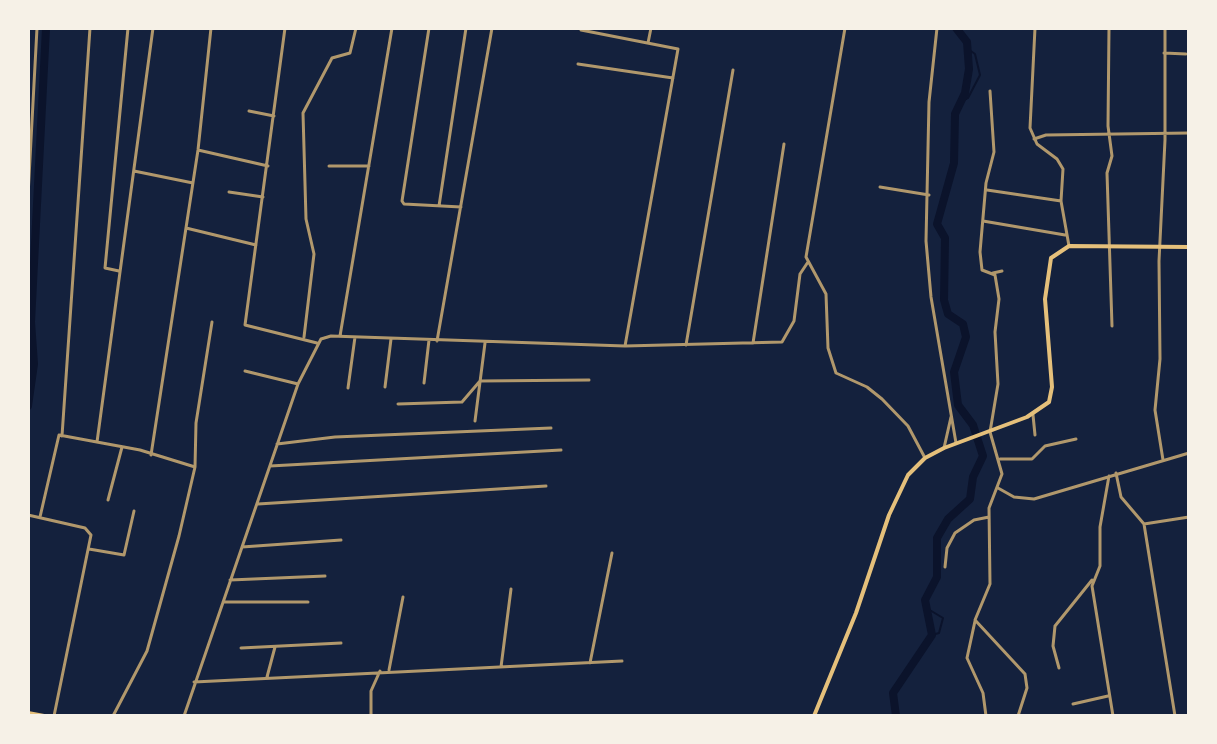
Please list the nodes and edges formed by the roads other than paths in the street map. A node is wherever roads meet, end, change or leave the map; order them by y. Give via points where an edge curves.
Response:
1 (37, 28) edge
2 (90, 28) edge
3 (128, 28) edge
4 (153, 28) edge
5 (211, 28) edge
6 (285, 28) edge
7 (356, 28) edge
8 (392, 28) edge
9 (429, 28) edge
10 (466, 28) edge
11 (492, 28) edge
12 (651, 28) edge
13 (845, 28) edge
14 (937, 28) edge
15 (1035, 28) edge
16 (1109, 28) edge
17 (1165, 28) edge
18 (581, 30) dead end
19 (648, 43) junction
20 (1164, 53) junction
21 (1186, 54) dead end
22 (578, 64) dead end
23 (36, 65) junction
24 (28, 66) edge
25 (733, 70) dead end
26 (673, 78) junction
27 (990, 91) dead end
28 (249, 111) dead end
29 (274, 116) junction
30 (1164, 132) junction
31 (1189, 133) edge
32 (1110, 134) junction
33 (1033, 139) junction
34 (784, 144) dead end
35 (198, 150) junction
36 (268, 166) junction
37 (329, 166) dead end
38 (369, 166) junction
39 (133, 171) junction
40 (193, 183) junction
41 (880, 187) dead end
42 (987, 190) junction
43 (229, 192) dead end
44 (929, 195) junction
45 (28, 196) edge
46 (263, 197) junction
47 (1061, 201) junction
48 (439, 206) junction
49 (463, 207) junction
50 (983, 221) junction
51 (185, 228) junction
52 (1065, 235) junction
53 (256, 245) junction
54 (1069, 246) junction
55 (1109, 246) junction
56 (1159, 247) junction
57 (1189, 247) edge
58 (808, 262) junction
59 (119, 271) junction
60 (1002, 271) dead end
61 (993, 273) junction
62 (212, 322) dead end
63 (1112, 326) dead end
64 (340, 336) junction
65 (304, 337) junction
66 (355, 337) junction
67 (392, 338) junction
68 (429, 340) junction
69 (437, 341) junction
70 (317, 343) junction
71 (485, 343) junction
72 (753, 343) junction
73 (686, 345) junction
74 (625, 346) junction
75 (245, 371) dead end
76 (589, 380) dead end
77 (480, 381) junction
78 (424, 383) dead end
79 (298, 384) junction
80 (385, 387) dead end
81 (348, 388) dead end
82 (398, 404) dead end
83 (1033, 415) junction
84 (951, 416) junction
85 (475, 421) dead end
86 (551, 428) dead end
87 (990, 432) junction
88 (1035, 435) dead end
89 (62, 436) junction
90 (1076, 439) dead end
91 (97, 442) junction
92 (956, 443) junction
93 (277, 444) junction
94 (122, 447) junction
95 (944, 448) junction
96 (561, 450) dead end
97 (1189, 453) edge
98 (151, 455) junction
99 (925, 458) junction
100 (1000, 459) junction
101 (1163, 460) junction
102 (270, 466) junction
103 (195, 467) junction
104 (1116, 473) junction
105 (1109, 476) junction
106 (546, 486) dead end
107 (998, 488) junction
108 (108, 500) dead end
109 (258, 504) junction
110 (134, 511) dead end
111 (28, 515) edge
112 (40, 517) junction
113 (989, 517) junction
114 (1189, 517) edge
115 (1144, 524) junction
116 (341, 540) dead end
117 (242, 547) junction
118 (89, 549) junction
119 (612, 553) dead end
120 (945, 567) dead end
121 (325, 576) dead end
122 (230, 580) junction
123 (1092, 580) junction
124 (511, 589) dead end
125 (403, 597) dead end
126 (223, 602) junction
127 (308, 602) dead end
128 (975, 620) junction
129 (341, 643) dead end
130 (275, 647) junction
131 (241, 648) dead end
132 (622, 661) dead end
133 (590, 663) junction
134 (501, 667) junction
135 (1059, 668) dead end
136 (389, 670) junction
137 (380, 671) junction
138 (267, 677) junction
139 (194, 682) junction
140 (1109, 696) junction
141 (1073, 704) dead end
142 (28, 713) edge
143 (44, 716) edge
144 (54, 716) edge
145 (113, 716) edge
146 (184, 716) edge
147 (371, 716) edge
148 (814, 716) edge
149 (986, 716) edge
150 (1018, 716) edge
151 (1113, 716) edge
152 (1175, 716) edge

1 - 23 street
2 - 89 street
3 - 59 street via 105,268
4 - 39 street
5 - 35 street
6 - 29 street
7 - 65 street via 350,53 332,58 303,113 306,219 314,254
8 - 38 street
9 - 48 street via 402,201
10 - 48 street
11 - 49 street
12 - 19 street
13 - 58 street via 806,247
14 - 44 street via 929,102
15 - 33 street
16 - 32 street
17 - 20 street
18 - 19 street
19 - 26 street via 678,49
20 - 21 street
20 - 30 street
22 - 26 street
23 - 24 street
23 - 45 street
25 - 73 street
26 - 74 street
27 - 42 street via 994,152
28 - 29 street
29 - 36 street
30 - 31 street
30 - 32 street
30 - 56 street
32 - 33 street
32 - 55 street
33 - 47 street via 1061,163
34 - 72 street
35 - 36 street
35 - 40 street
36 - 46 street
37 - 38 street
38 - 64 street
39 - 40 street
39 - 59 street
40 - 51 street
41 - 44 street
42 - 47 street
42 - 50 street
43 - 46 street
44 - 84 street via 931,297
46 - 53 street
47 - 52 street
48 - 49 street
49 - 69 street
50 - 52 street
50 - 61 street via 981,265 985,273
51 - 53 street
51 - 98 street
52 - 54 street
53 - 65 street via 245,325
54 - 55 main road
54 - 83 main road via 1047,265 1052,387 1049,402
55 - 56 main road
55 - 63 street
56 - 57 main road
56 - 101 street via 1155,410
58 - 72 street via 800,274 796,315 785,339
58 - 99 street via 826,294 828,348 836,373 882,399 908,426
59 - 91 street
60 - 61 street
61 - 87 street via 1000,362
62 - 103 street via 196,423
64 - 66 street
64 - 70 street via 325,336
65 - 70 street
66 - 67 street
66 - 81 street
67 - 68 street
67 - 80 street
68 - 69 street
68 - 78 street
69 - 71 street
70 - 79 street
71 - 74 street
71 - 77 street
72 - 73 street
73 - 74 street
75 - 79 street
76 - 77 street
77 - 82 street via 462,402
77 - 85 street
79 - 93 street
83 - 87 main road
83 - 88 street
84 - 92 street
84 - 95 street
86 - 93 street
87 - 92 main road
87 - 100 street
89 - 91 street
89 - 112 street via 50,464
90 - 100 street via 1045,446 1032,459
91 - 94 street
92 - 95 main road
93 - 102 street
94 - 98 street
94 - 108 street
95 - 99 main road
96 - 102 street
97 - 101 street
98 - 103 street
99 - 148 main road via 895,498
100 - 107 street
101 - 104 street
102 - 109 street
103 - 145 street via 149,644
104 - 105 street
104 - 115 street via 1121,497
105 - 107 street via 1034,499
105 - 123 street via 1100,566
106 - 109 street
107 - 113 street
109 - 117 street
110 - 118 street via 124,555
111 - 112 street
112 - 118 street via 85,528 91,535
113 - 120 street via 955,533
113 - 128 street via 990,584
114 - 115 street
115 - 152 street
116 - 117 street
117 - 122 street
118 - 144 street
119 - 133 street
121 - 122 street
122 - 126 street
123 - 135 street via 1055,626
123 - 140 street
124 - 134 street
125 - 136 street
126 - 127 street
126 - 139 street
128 - 149 street via 967,658 983,693
128 - 150 street via 1025,674 1027,688
129 - 130 street
130 - 131 street
130 - 138 street
132 - 133 street
133 - 134 street
134 - 136 street
136 - 137 street
137 - 138 street
137 - 147 street via 371,691
138 - 139 street
139 - 146 street
140 - 141 street
140 - 151 street
142 - 143 main road

